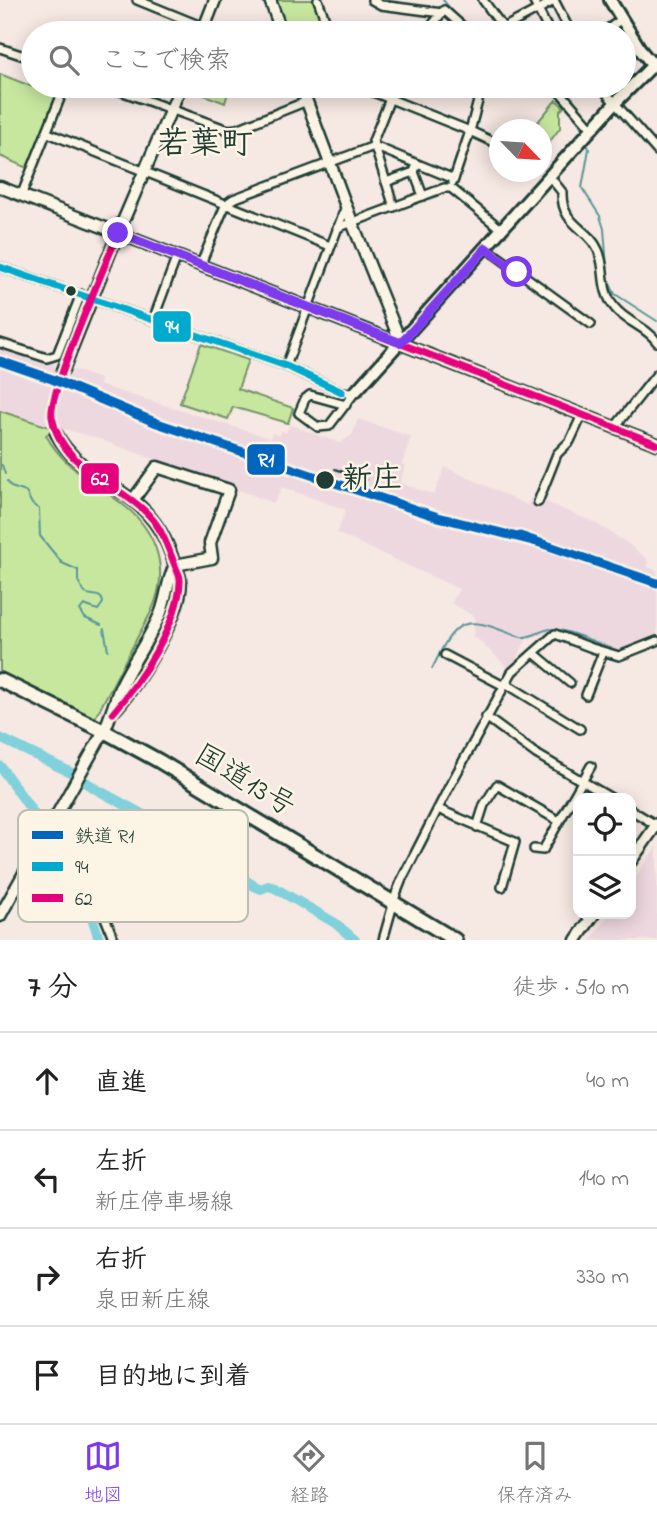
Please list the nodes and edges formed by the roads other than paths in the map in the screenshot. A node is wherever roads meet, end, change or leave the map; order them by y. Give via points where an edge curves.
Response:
1 (137, 0) edge
2 (215, 0) edge
3 (270, 0) edge
4 (318, 0) edge
5 (372, 0) edge
6 (482, 0) edge
7 (533, 0) edge
8 (554, 0) edge
9 (610, 0) edge
10 (538, 10) junction
11 (442, 13) junction
12 (622, 19) joint
13 (182, 21) edge
14 (207, 21) edge
15 (278, 21) edge
16 (324, 21) edge
17 (436, 21) edge
18 (456, 21) edge
19 (498, 21) edge
20 (521, 21) edge
21 (544, 21) edge
22 (565, 21) edge
23 (619, 21) edge
24 (636, 38) edge
25 (0, 48) edge
26 (21, 56) edge
27 (656, 65) edge
28 (636, 84) edge
29 (61, 98) edge
30 (139, 98) edge
31 (176, 98) edge
32 (306, 98) edge
33 (390, 98) joint
34 (476, 98) edge
35 (563, 98) edge
36 (612, 98) edge
37 (620, 98) edge
38 (307, 101) junction
39 (616, 102) junction
40 (171, 110) junction
41 (470, 131) junction
42 (48, 133) junction
43 (588, 135) junction
44 (489, 140) edge
45 (374, 146) junction
46 (657, 152) edge
47 (330, 162) junction
48 (417, 164) junction
49 (144, 172) junction
50 (414, 172) junction
51 (552, 174) edge
52 (552, 177) edge
53 (454, 179) junction
54 (386, 182) junction
55 (545, 182) edge
56 (0, 187) edge
57 (451, 188) junction
58 (21, 196) junction
59 (423, 196) junction
60 (226, 204) junction
61 (346, 206) junction
62 (394, 207) junction
63 (352, 222) junction
64 (337, 229) junction
65 (502, 230) junction
66 (118, 233) junction
67 (330, 246) junction
68 (486, 248) junction
69 (177, 256) junction
70 (200, 266) junction
71 (0, 267) edge
72 (81, 294) junction
73 (93, 299) junction
74 (308, 307) junction
75 (153, 320) junction
76 (591, 324) dead end
77 (657, 342) edge
78 (0, 343) edge
79 (401, 343) junction
80 (286, 366) junction
81 (63, 370) tunnel mouth
82 (657, 374) edge
83 (356, 391) junction
84 (346, 405) junction
85 (582, 415) junction
86 (615, 427) junction
87 (56, 432) tunnel mouth
88 (657, 444) edge
89 (133, 500) junction
90 (538, 502) dead end
91 (174, 565) junction
92 (657, 641) edge
93 (603, 652) junction
94 (534, 653) junction
95 (445, 655) dead end
96 (0, 680) edge
97 (570, 683) dead end
98 (505, 684) junction
99 (586, 695) dead end
100 (486, 717) junction
101 (580, 729) dead end
102 (104, 731) junction
103 (591, 766) dead end
104 (582, 781) junction
105 (602, 793) edge
106 (438, 809) junction
107 (60, 810) edge
108 (240, 810) edge
109 (636, 813) edge
110 (248, 815) edge
111 (559, 821) junction
112 (657, 825) edge
113 (477, 827) junction
114 (534, 849) dead end
115 (635, 856) edge
116 (18, 883) edge
117 (502, 887) dead end
118 (393, 902) junction
119 (0, 915) edge
120 (591, 919) edge
121 (107, 922) edge
122 (114, 940) edge
123 (383, 940) edge
124 (455, 940) edge
125 (576, 940) edge

1 - 13 street
2 - 14 street
3 - 15 street
4 - 16 street
5 - 11 street
6 - 19 street
7 - 10 street
8 - 10 street
8 - 22 street
9 - 12 main road
10 - 20 street
10 - 21 street
11 - 17 street
11 - 18 street via 444,10
12 - 23 street
24 - 27 main road
25 - 26 street
27 - 28 main road
29 - 42 street
30 - 40 street
31 - 40 street
32 - 38 street
33 - 41 street
33 - 45 street
34 - 41 street
35 - 43 street
36 - 39 street
37 - 39 main road
38 - 40 street via 228,130
38 - 47 street
39 - 43 main road
39 - 46 street
40 - 49 street
41 - 44 street
41 - 53 street
42 - 49 street
42 - 58 street
43 - 51 main road
45 - 47 street
45 - 48 street
45 - 54 street
47 - 60 street
47 - 61 street
48 - 50 street
48 - 53 street
49 - 60 street
49 - 66 street
50 - 54 street
50 - 59 street
52 - 77 street via 562,192 566,213 598,249 610,303
53 - 57 street
54 - 62 street
55 - 65 main road
56 - 58 street
57 - 59 street
57 - 65 street
58 - 66 street
59 - 62 street
60 - 67 street
60 - 70 street
61 - 63 street
61 - 64 street
62 - 63 street
63 - 64 street
63 - 79 street
64 - 67 street
65 - 68 main road
66 - 69 street
66 - 73 street
67 - 74 street
68 - 76 street
68 - 79 main road
69 - 70 street
69 - 75 street
70 - 74 street
71 - 72 street
72 - 73 street
72 - 78 street via 57,355 47,358
73 - 75 street
73 - 81 street
74 - 79 street
74 - 80 street
75 - 80 street
79 - 83 main road
79 - 85 street
80 - 83 street via 342,391
82 - 86 street
83 - 84 street
84 - 84 street via 324,428 299,413 310,395
85 - 86 street
85 - 90 street via 570,441 557,454
86 - 88 street
87 - 89 street via 82,466
89 - 91 street via 158,526
89 - 91 street via 157,467 229,490 210,543 212,558
91 - 102 street via 181,579 178,603 129,695
92 - 93 street via 619,656
93 - 94 street via 555,634
93 - 99 street
94 - 97 street
94 - 98 street
95 - 98 street
96 - 102 highway, 国道13号
98 - 100 street
98 - 101 street
100 - 104 street
100 - 106 street
102 - 107 street
102 - 108 highway, 国道13号
103 - 104 street
104 - 105 street
104 - 111 street
106 - 113 street
106 - 118 street
109 - 112 street
110 - 118 highway, 国道13号
111 - 113 street via 497,785
111 - 114 street via 543,850
112 - 115 street
113 - 117 street via 515,842
116 - 119 street
118 - 123 street
118 - 124 highway, 国道13号
120 - 125 street
121 - 122 street

